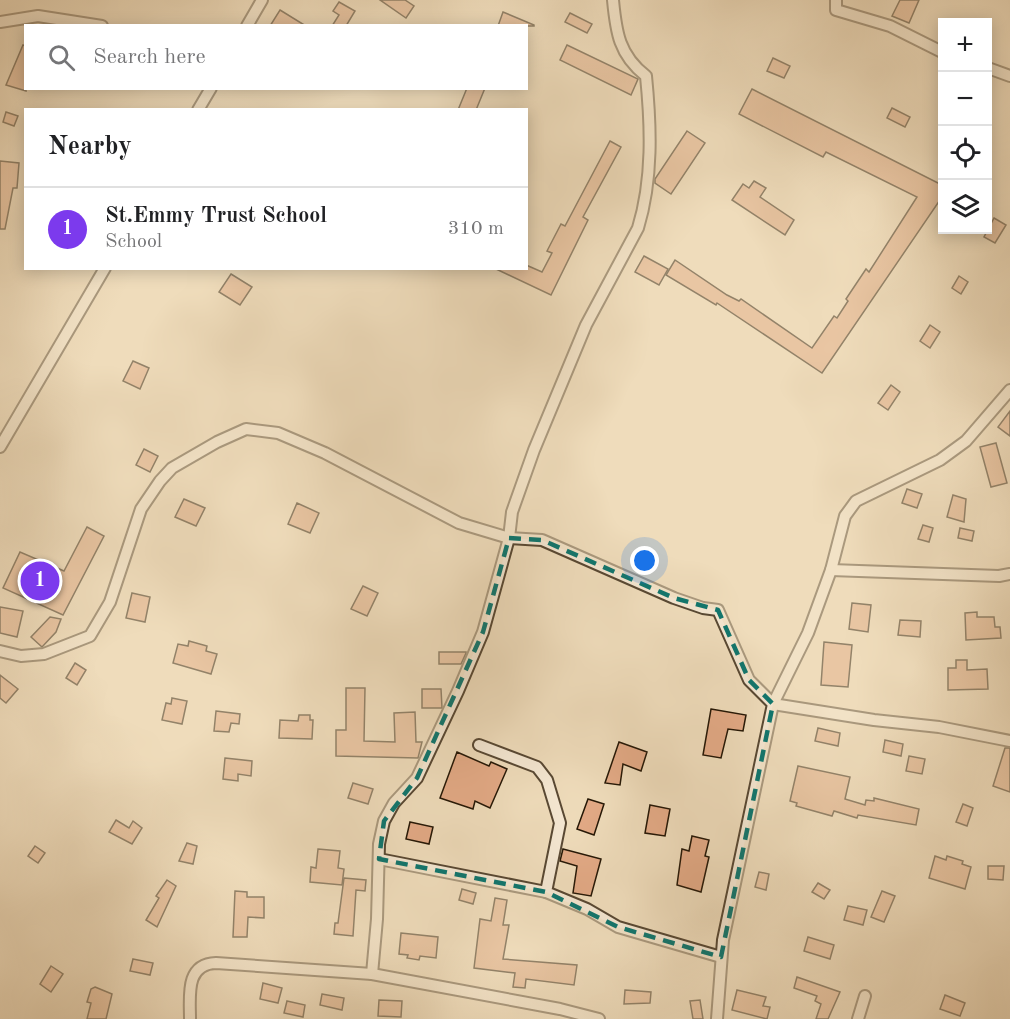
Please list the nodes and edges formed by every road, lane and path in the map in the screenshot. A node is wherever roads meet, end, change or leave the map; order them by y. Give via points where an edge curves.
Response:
1 (262, 0) edge
2 (613, 0) edge
3 (836, 0) edge
4 (0, 22) edge
5 (89, 24) edge
6 (249, 24) edge
7 (938, 50) edge
8 (992, 70) edge
9 (1010, 76) edge
10 (206, 91) edge
11 (199, 108) edge
12 (104, 270) edge
13 (1010, 390) edge
14 (0, 447) edge
15 (509, 538) junction
16 (831, 570) junction
17 (1010, 574) edge
18 (0, 651) edge
19 (773, 704) junction
20 (1010, 741) edge
21 (479, 745) dead end
22 (379, 859) junction
23 (546, 892) junction
24 (721, 957) junction
25 (372, 974) junction
26 (865, 996) dead end
27 (190, 1019) edge
28 (599, 1019) edge
29 (717, 1019) edge
30 (858, 1019) edge

1 - 6 street
2 - 15 street via 616,33 631,65 646,76 651,140 643,210 638,228 586,325 538,440 512,512
3 - 7 street via 836,10 890,26
4 - 5 street via 38,16
8 - 9 street
10 - 11 street
12 - 14 street
13 - 16 street via 966,441 940,460 856,501 845,516
15 - 18 street via 459,523 278,433 246,429 172,468 160,481 141,508 110,602 90,636 44,654 21,656
15 - 19 street via 542,540 674,598 718,610 749,680
15 - 22 street via 483,632 417,778 394,802 384,821
16 - 17 street
16 - 19 street via 808,633
19 - 20 street
19 - 24 street via 746,819
21 - 23 street via 537,767 547,780 560,823
22 - 23 street
22 - 25 street
23 - 24 street via 618,927
24 - 29 street
25 - 27 street via 205,964 196,969 191,984
25 - 28 street
26 - 30 street

